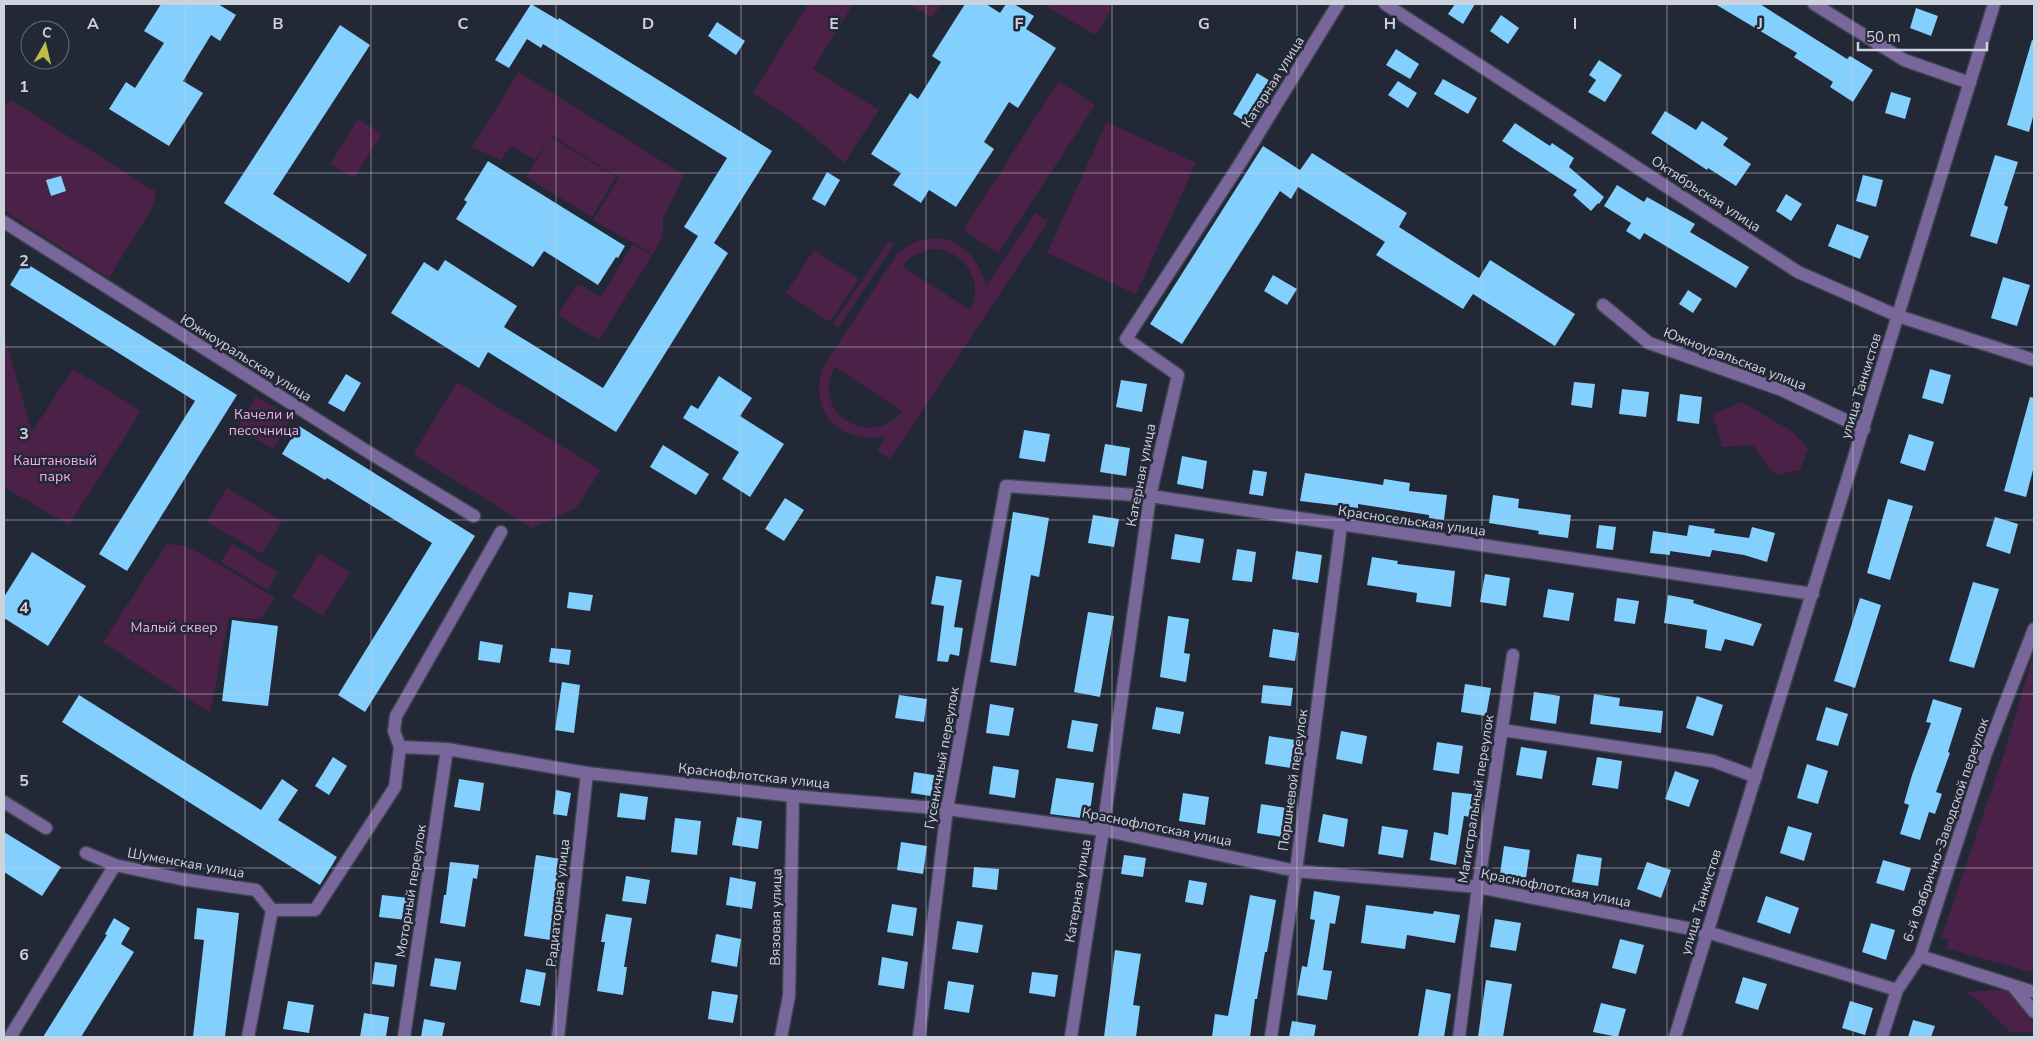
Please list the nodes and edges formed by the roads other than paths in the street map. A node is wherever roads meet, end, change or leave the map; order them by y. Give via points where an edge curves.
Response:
1 (1338, 4) edge
2 (1385, 4) edge
3 (1814, 4) edge
4 (1994, 4) edge
5 (1970, 83) junction
6 (4, 222) edge
7 (1603, 305) dead end
8 (1898, 316) junction
9 (2034, 360) edge
10 (1864, 429) junction
11 (1006, 486) joint
12 (1150, 496) junction
13 (474, 516) dead end
14 (1341, 526) junction
15 (501, 532) dead end
16 (1813, 594) junction
17 (2034, 630) edge
18 (1513, 655) dead end
19 (1502, 730) junction
20 (400, 747) junction
21 (447, 749) junction
22 (587, 772) junction
23 (1756, 777) junction
24 (794, 796) junction
25 (4, 802) edge
26 (947, 809) junction
27 (46, 828) dead end
28 (1103, 830) junction
29 (86, 853) dead end
30 (115, 865) junction
31 (1296, 871) junction
32 (1478, 887) junction
33 (272, 910) junction
34 (1708, 932) junction
35 (1920, 956) junction
36 (2012, 985) junction
37 (1897, 990) junction
38 (2034, 992) edge
39 (2034, 1012) edge
40 (10, 1037) edge
41 (248, 1037) edge
42 (404, 1037) edge
43 (558, 1037) edge
44 (781, 1037) edge
45 (919, 1037) edge
46 (1071, 1037) edge
47 (1271, 1037) edge
48 (1459, 1037) edge
49 (1675, 1037) edge
50 (1882, 1037) edge

1 - 12 street, Катерная улица via 1241,162 1126,339 1178,375
2 - 8 street, Октябрьская улица via 1798,272
3 - 5 street via 1904,60
4 - 5 street, улица Танкистов
5 - 8 street, улица Танкистов
6 - 13 street, Южноуральская улица
7 - 10 street, Южноуральская улица via 1650,343 1782,390
8 - 9 street, Октябрьская улица
8 - 10 street, улица Танкистов
10 - 16 street, улица Танкистов
11 - 12 street, Красносельская улица
11 - 26 street, Гусеничный переулок
12 - 14 street, Красносельская улица
12 - 28 street, Катерная улица
14 - 16 street, Красносельская улица
14 - 31 street, Поршневой переулок
15 - 20 street via 396,716 394,731
16 - 23 street, улица Танкистов
17 - 35 street, 6-й Фабрично-Заводской переулок via 1986,753
18 - 19 street, Магистральный переулок
19 - 23 street via 1713,761
19 - 32 street, Магистральный переулок
20 - 21 street, Краснофлотская улица
20 - 33 street via 395,787 315,910
21 - 22 street, Краснофлотская улица
21 - 42 street, Моторный переулок
22 - 24 street, Краснофлотская улица
22 - 43 street, Радиаторная улица
23 - 34 street, улица Танкистов
24 - 26 street, Краснофлотская улица
24 - 44 street, Вязовая улица via 789,996
25 - 27 street
26 - 28 street, Краснофлотская улица
26 - 45 street, Гусеничный переулок
28 - 31 street, Краснофлотская улица
28 - 46 street, Катерная улица
29 - 30 street, Шуменская улица
30 - 33 street, Шуменская улица via 256,890
30 - 40 street, Шуменская улица
31 - 32 street, Краснофлотская улица
31 - 47 street, Поршневой переулок
32 - 34 street, Краснофлотская улица
32 - 48 street, Магистральный переулок
33 - 41 street
34 - 37 street, Краснофлотская улица
34 - 49 street, улица Танкистов
35 - 36 street
35 - 37 street, 6-й Фабрично-Заводской переулок
36 - 38 street
36 - 39 street
37 - 50 street, 6-й Фабрично-Заводской переулок

